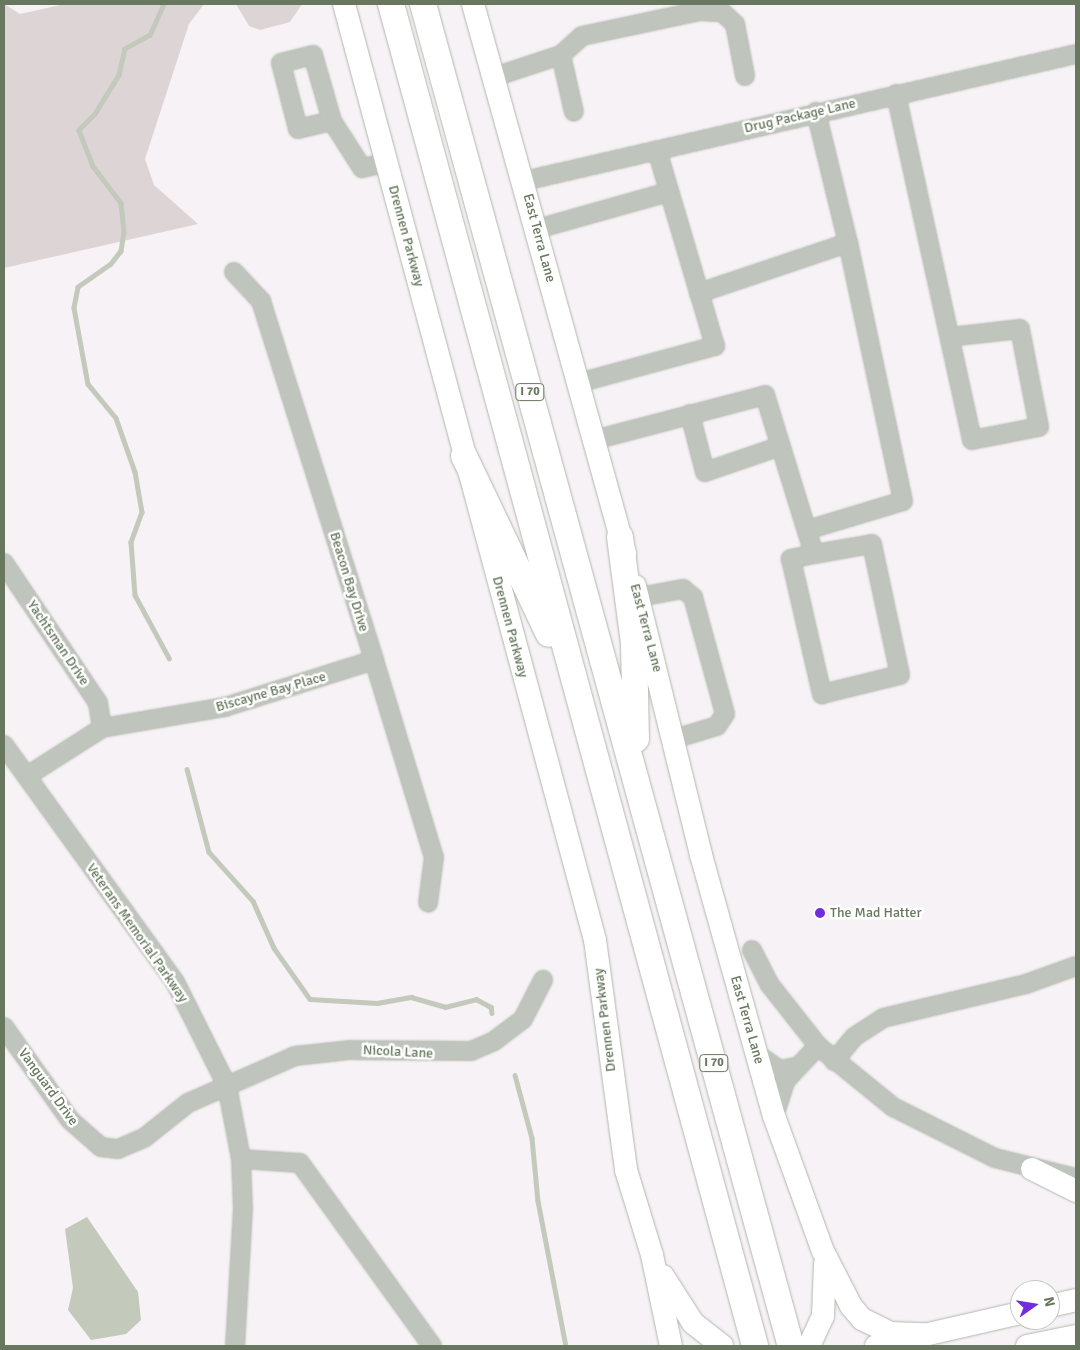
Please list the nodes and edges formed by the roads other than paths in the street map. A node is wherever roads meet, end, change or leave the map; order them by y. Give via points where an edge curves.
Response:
1 (344, 4) edge
2 (391, 4) edge
3 (423, 4) edge
4 (474, 4) edge
5 (1076, 54) edge
6 (561, 55) junction
7 (745, 76) dead end
8 (494, 77) junction
9 (896, 94) junction
10 (574, 112) dead end
11 (816, 112) junction
12 (332, 121) dead end
13 (657, 150) junction
14 (386, 163) junction
15 (524, 181) junction
16 (669, 192) junction
17 (537, 229) junction
18 (848, 243) junction
19 (234, 272) dead end
20 (699, 293) junction
21 (950, 337) junction
22 (578, 383) junction
23 (690, 414) junction
24 (594, 440) junction
25 (778, 447) junction
26 (464, 456) junction
27 (807, 530) junction
28 (620, 537) junction
29 (814, 554) junction
30 (4, 563) edge
31 (639, 596) junction
32 (374, 660) junction
33 (581, 703) junction
34 (102, 728) junction
35 (674, 739) junction
36 (4, 745) edge
37 (27, 776) junction
38 (637, 780) junction
39 (428, 902) dead end
40 (752, 950) dead end
41 (1076, 966) edge
42 (543, 980) dead end
43 (4, 1027) edge
44 (818, 1046) junction
45 (756, 1054) junction
46 (834, 1061) junction
47 (795, 1066) junction
48 (227, 1086) junction
49 (774, 1116) junction
50 (241, 1159) junction
51 (1032, 1169) junction
52 (1076, 1178) edge
53 (1076, 1191) edge
54 (823, 1251) junction
55 (652, 1255) junction
56 (1076, 1300) edge
57 (1060, 1304) edge
58 (1010, 1314) edge
59 (924, 1334) junction
60 (1076, 1336) edge
61 (813, 1338) edge
62 (235, 1346) edge
63 (432, 1346) edge
64 (671, 1346) edge
65 (722, 1346) edge
66 (755, 1346) edge
67 (791, 1346) edge
68 (876, 1346) edge
69 (1027, 1346) edge

1 - 14 main road, Drennen Parkway
2 - 33 highway, I 70
3 - 38 highway, I 70
4 - 8 main road, East Terra Lane
5 - 9 street, Drug Package Lane
6 - 7 street via 582,36 661,16 722,12 735,24
6 - 8 street
6 - 10 street
8 - 15 main road, East Terra Lane
9 - 11 street, Drug Package Lane
9 - 21 street
11 - 13 street, Drug Package Lane
11 - 18 street
12 - 14 street via 362,168
13 - 15 street, Drug Package Lane
13 - 16 street
14 - 26 main road, Drennen Parkway
15 - 17 main road, East Terra Lane
16 - 17 street
16 - 20 street
17 - 22 main road, East Terra Lane
18 - 20 street
18 - 27 street via 903,502
19 - 32 street, Beacon Bay Drive via 261,301
20 - 22 street via 715,346
21 - 21 street via 972,440 1039,427 1020,328
22 - 24 main road, East Terra Lane
23 - 24 street
23 - 25 street via 765,395
23 - 25 street via 706,472
24 - 28 main road, East Terra Lane
25 - 27 street
26 - 33 highway
26 - 55 main road, Drennen Parkway via 595,940 626,1170
27 - 29 street
28 - 31 main road, East Terra Lane
28 - 38 highway via 634,644
29 - 29 street via 791,559 822,694 900,675 872,544
30 - 34 street, Yachtsman Drive via 98,703
31 - 35 main road, East Terra Lane
31 - 35 street via 683,589 693,597 725,714 717,726
32 - 34 street, Biscayne Bay Place via 264,696 167,718
32 - 39 street, Beacon Bay Drive via 434,857
33 - 66 highway, I 70
34 - 37 street
35 - 45 main road, East Terra Lane
36 - 37 street, Veterans Memorial Parkway
37 - 48 street, Veterans Memorial Parkway via 175,982
38 - 67 highway, I 70
40 - 44 street via 770,985
41 - 46 street via 1026,984 883,1018 854,1037
42 - 48 street, Nicola Lane via 523,1019 494,1041 470,1051 316,1051 277,1062
43 - 48 street, Vanguard Drive via 70,1120 101,1147 132,1145 188,1103
44 - 46 street
44 - 47 street
45 - 47 street via 780,1070
45 - 49 main road, East Terra Lane
46 - 51 street via 924,1126 995,1158
47 - 49 street via 781,1090
48 - 50 street, Veterans Memorial Parkway
49 - 54 main road, East Terra Lane
50 - 62 street, Veterans Memorial Parkway via 243,1208
50 - 63 street via 300,1163
51 - 52 street
51 - 53 main road
54 - 59 main road via 851,1306 862,1319 891,1333
54 - 61 main road via 826,1299
55 - 64 main road
55 - 65 main road via 693,1323
56 - 57 main road
58 - 59 main road
59 - 68 main road
60 - 69 main road

